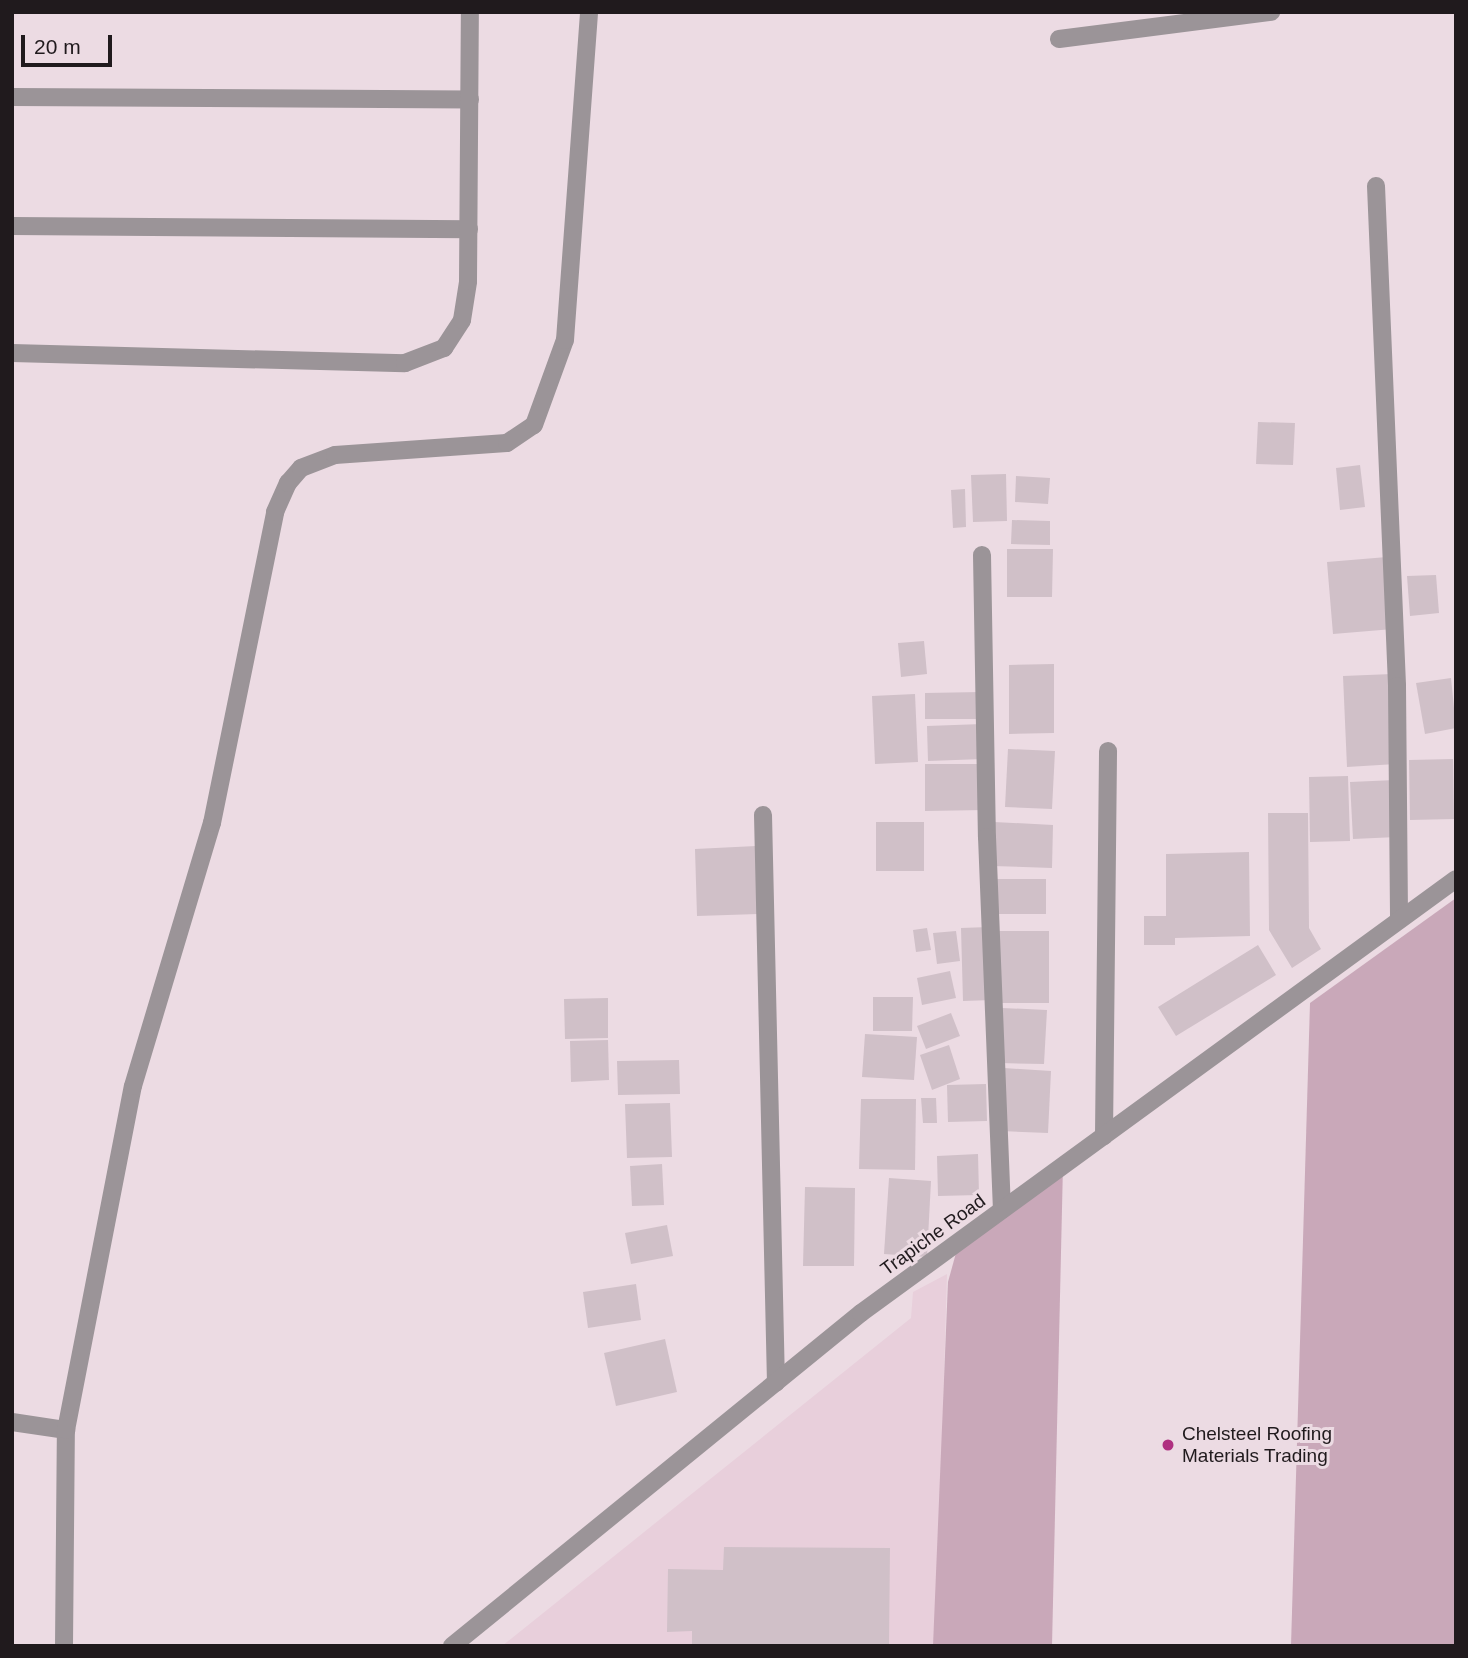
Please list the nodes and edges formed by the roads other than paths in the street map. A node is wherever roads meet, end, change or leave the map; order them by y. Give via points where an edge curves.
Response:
1 (470, 12) edge
2 (589, 12) edge
3 (1271, 12) edge
4 (1059, 39) dead end
5 (12, 97) edge
6 (470, 99) junction
7 (1376, 186) dead end
8 (12, 226) edge
9 (469, 229) junction
10 (12, 353) edge
11 (982, 555) dead end
12 (1108, 751) dead end
13 (764, 815) dead end
14 (1456, 879) edge
15 (1399, 920) junction
16 (1104, 1136) junction
17 (1002, 1210) junction
18 (776, 1383) junction
19 (12, 1422) edge
20 (66, 1430) junction
21 (65, 1646) edge
22 (452, 1646) edge

1 - 6 street
2 - 20 street via 565,340 534,425 506,443 335,455 301,468 288,483 275,512 212,823 133,1086
3 - 4 street
5 - 6 street
6 - 9 street
7 - 15 street via 1397,686
8 - 9 street
9 - 10 street via 462,320 444,348 405,363
11 - 17 street via 987,837
12 - 16 street
13 - 18 street
14 - 15 street, Trapiche Road
15 - 16 street, Trapiche Road
16 - 17 street, Trapiche Road
17 - 18 street, Trapiche Road
18 - 22 street, Trapiche Road
19 - 20 street
20 - 21 street

